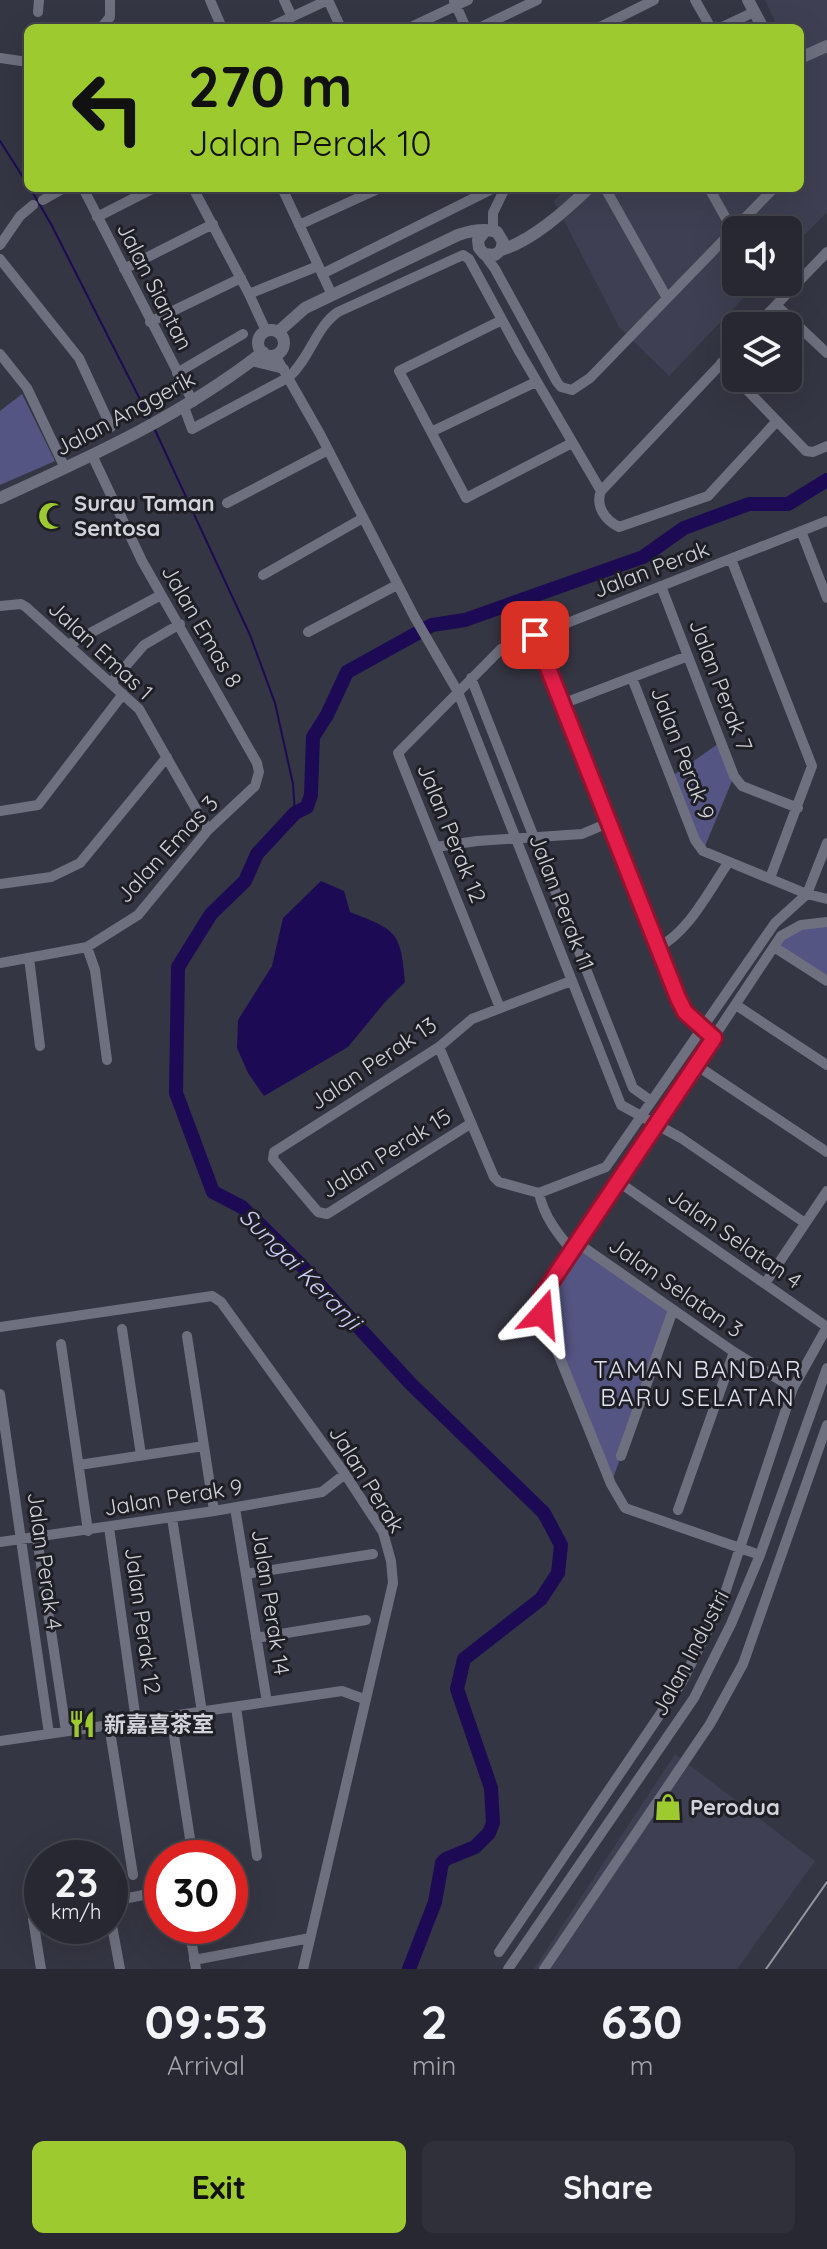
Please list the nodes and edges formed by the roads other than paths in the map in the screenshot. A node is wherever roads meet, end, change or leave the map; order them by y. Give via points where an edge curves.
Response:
1 (39, 0) edge
2 (110, 0) edge
3 (210, 0) edge
4 (284, 0) edge
5 (328, 0) edge
6 (468, 0) edge
7 (537, 0) edge
8 (654, 0) edge
9 (695, 0) edge
10 (454, 3) edge
11 (751, 6) edge
12 (38, 12) dead end
13 (292, 17) junction
14 (104, 24) edge
15 (220, 24) edge
16 (277, 24) edge
17 (339, 24) edge
18 (416, 24) edge
19 (464, 24) edge
20 (487, 24) edge
21 (606, 24) edge
22 (709, 24) edge
23 (726, 24) edge
24 (761, 24) edge
25 (827, 46) edge
26 (804, 56) edge
27 (0, 58) edge
28 (24, 61) edge
29 (57, 192) edge
30 (85, 192) edge
31 (146, 192) edge
32 (195, 192) edge
33 (284, 192) edge
34 (371, 192) edge
35 (486, 192) edge
36 (503, 192) edge
37 (585, 192) edge
38 (607, 192) edge
39 (711, 192) edge
40 (770, 192) edge
41 (725, 216) edge
42 (747, 216) edge
43 (97, 217) junction
44 (213, 224) junction
45 (299, 225) junction
46 (450, 239) junction
47 (496, 241) junction
48 (722, 242) edge
49 (0, 245) edge
50 (481, 251) junction
51 (827, 252) edge
52 (0, 259) edge
53 (124, 269) junction
54 (386, 269) junction
55 (320, 270) junction
56 (241, 278) junction
57 (501, 280) junction
58 (394, 286) junction
59 (249, 294) junction
60 (332, 295) junction
61 (667, 298) junction
62 (776, 305) junction
63 (769, 312) edge
64 (502, 320) junction
65 (150, 322) junction
66 (272, 332) junction
67 (243, 334) dead end
68 (827, 353) edge
69 (0, 354) edge
70 (269, 354) junction
71 (252, 361) junction
72 (721, 363) joint
73 (177, 373) junction
74 (286, 373) junction
75 (536, 382) junction
76 (188, 405) junction
77 (776, 422) junction
78 (111, 427) dead end
79 (431, 432) junction
80 (572, 443) junction
81 (827, 446) edge
82 (328, 450) junction
83 (92, 455) junction
84 (65, 468) junction
85 (601, 491) junction
86 (0, 498) edge
87 (227, 503) dead end
88 (363, 518) junction
89 (827, 521) edge
90 (801, 531) junction
91 (731, 559) junction
92 (263, 575) dead end
93 (397, 585) junction
94 (661, 586) junction
95 (161, 595) junction
96 (827, 598) edge
97 (0, 606) edge
98 (180, 624) junction
99 (308, 632) dead end
100 (535, 635) junction
101 (68, 645) junction
102 (688, 656) junction
103 (471, 678) junction
104 (632, 678) junction
105 (111, 683) junction
106 (458, 692) junction
107 (123, 694) junction
108 (562, 704) junction
109 (167, 757) junction
110 (259, 772) joint
111 (798, 808) junction
112 (0, 811) edge
113 (608, 823) junction
114 (208, 830) junction
115 (516, 838) junction
116 (534, 838) junction
117 (827, 843) edge
118 (436, 847) junction
119 (728, 863) junction
120 (770, 878) junction
121 (0, 884) edge
122 (807, 894) junction
123 (827, 899) edge
124 (827, 922) edge
125 (87, 947) junction
126 (774, 947) junction
127 (657, 948) junction
128 (29, 958) junction
129 (0, 963) edge
130 (571, 981) junction
131 (827, 981) edge
132 (736, 1005) junction
133 (500, 1008) junction
134 (700, 1028) junction
135 (714, 1038) junction
136 (40, 1046) dead end
137 (439, 1047) junction
138 (107, 1060) dead end
139 (696, 1065) junction
140 (827, 1065) edge
141 (650, 1100) junction
142 (640, 1116) junction
143 (470, 1124) junction
144 (657, 1125) junction
145 (827, 1152) edge
146 (620, 1183) junction
147 (827, 1191) edge
148 (539, 1193) junction
149 (323, 1214) joint
150 (805, 1223) junction
151 (576, 1248) junction
152 (766, 1282) junction
153 (673, 1310) junction
154 (0, 1327) edge
155 (827, 1327) edge
156 (122, 1329) dead end
157 (187, 1336) dead end
158 (61, 1344) dead end
159 (734, 1352) junction
160 (827, 1368) edge
161 (793, 1388) junction
162 (0, 1394) edge
163 (827, 1425) edge
164 (204, 1446) junction
165 (141, 1455) junction
166 (621, 1456) dead end
167 (79, 1465) junction
168 (12, 1474) junction
169 (345, 1474) junction
170 (0, 1476) edge
171 (235, 1508) junction
172 (678, 1510) dead end
173 (214, 1511) junction
174 (172, 1518) junction
175 (109, 1527) junction
176 (88, 1531) junction
177 (37, 1538) junction
178 (22, 1540) junction
179 (0, 1542) edge
180 (741, 1547) junction
181 (373, 1554) dead end
182 (760, 1555) junction
183 (246, 1574) junction
184 (366, 1620) dead end
185 (256, 1638) junction
186 (364, 1699) junction
187 (267, 1702) junction
188 (236, 1707) junction
189 (202, 1712) junction
190 (171, 1716) junction
191 (136, 1721) junction
192 (109, 1725) junction
193 (66, 1731) junction
194 (49, 1734) junction
195 (0, 1741) edge
196 (190, 1840) edge
197 (257, 1856) dead end
198 (133, 1875) dead end
199 (310, 1938) junction
200 (37, 1944) edge
201 (115, 1944) edge
202 (192, 1944) edge
203 (499, 1952) dead end
204 (195, 1964) edge
205 (41, 1969) edge
206 (120, 1969) edge
207 (303, 1969) edge
208 (508, 1969) edge
209 (544, 1969) edge

1 - 12 street
2 - 14 street
3 - 15 street
4 - 13 street
5 - 13 street
5 - 17 street
6 - 10 street
7 - 20 street
8 - 21 street
9 - 22 street
10 - 18 street
10 - 19 street
11 - 23 street
11 - 24 street
13 - 16 street
25 - 26 street
27 - 28 street
29 - 49 street via 20,216
30 - 43 street, Jalan Siantan
31 - 43 street
32 - 44 street
33 - 45 street
34 - 45 street
35 - 55 street
36 - 47 street via 493,213
37 - 47 street via 529,235
38 - 61 street
39 - 41 street
40 - 42 street
43 - 53 street, Jalan Siantan
44 - 53 street
44 - 56 street
45 - 55 street
46 - 47 street via 469,231
46 - 50 street
46 - 54 street
47 - 50 street via 491,256
47 - 50 street via 478,240
47 - 57 street
48 - 61 street
50 - 57 street
51 - 62 street
52 - 78 street via 79,358
53 - 65 street, Jalan Siantan
54 - 58 street
54 - 60 street
55 - 59 street
55 - 60 street
56 - 59 street
56 - 65 street
57 - 61 street via 557,382 567,390 590,378
58 - 64 street via 463,255
58 - 74 street via 329,318 302,365
59 - 66 street
60 - 66 street
62 - 63 street
62 - 68 street
64 - 75 street
64 - 79 street via 399,371
65 - 73 street, Jalan Siantan
66 - 70 street via 259,341
66 - 70 street via 284,342 282,350
67 - 73 street
69 - 84 street via 27,388
70 - 71 street, Jalan Anggerik
70 - 74 street, Jalan Perak 11
71 - 74 street
71 - 76 street, Jalan Anggerik
72 - 77 street
72 - 85 street
73 - 76 street, Jalan Siantan
74 - 76 street, Jalan Siantan via 192,429
74 - 82 street, Jalan Perak 11
75 - 79 street
75 - 80 street
76 - 83 street, Jalan Anggerik
77 - 81 street via 806,451
77 - 85 street via 708,496 623,526 615,525 598,507
79 - 80 street via 466,498
80 - 85 street
82 - 87 street
82 - 88 street, Jalan Perak 11
83 - 84 street, Jalan Anggerik
83 - 95 street, Jalan Emas 8
84 - 86 street, Jalan Anggerik
88 - 92 street
88 - 93 street, Jalan Perak 11
89 - 90 street, Jalan Perak
90 - 91 street, Jalan Perak
90 - 96 street
91 - 94 street, Jalan Perak
91 - 111 street via 812,766
93 - 99 street
93 - 106 street, Jalan Perak 11
94 - 100 street, Jalan Perak
94 - 102 street, Jalan Perak 7
95 - 98 street, Jalan Emas 8
95 - 101 street
97 - 101 street, Jalan Emas 1 via 21,604
98 - 105 street via 144,645
98 - 110 street, Jalan Emas 8
100 - 103 street, Jalan Perak via 501,649
100 - 108 street
101 - 105 street, Jalan Emas 1
102 - 104 street
102 - 111 street, Jalan Perak 7 via 734,776 742,786
103 - 106 street, Jalan Perak
103 - 116 street, Jalan Perak 11
104 - 108 street
104 - 119 street, Jalan Perak 9 via 695,840 703,851
105 - 107 street, Jalan Emas 1
106 - 115 street, Jalan Perak 11
106 - 118 street, Jalan Perak 12 via 398,753
107 - 109 street, Jalan Emas 1 via 139,709
107 - 112 street via 38,805
108 - 113 street
109 - 114 street, Jalan Emas 1
109 - 121 street via 80,863 51,877
110 - 114 street, Jalan Emas 3 via 255,786
111 - 120 street
113 - 116 street via 582,834
113 - 127 street
114 - 125 street, Jalan Emas 3 via 138,915
115 - 116 street
115 - 118 street
115 - 130 street, Jalan Perak 11
116 - 141 street, Jalan Perak 11 via 633,1088
117 - 122 street
118 - 133 street, Jalan Perak 12
119 - 120 street, Jalan Perak 9
119 - 127 street via 672,941
120 - 122 street, Jalan Perak 9
122 - 123 street, Jalan Perak 9
122 - 134 street via 775,923
124 - 126 street via 801,925 781,936
125 - 128 street, Jalan Emas 3
125 - 138 street
126 - 131 street
126 - 132 street
127 - 134 street via 685,1012
128 - 129 street, Jalan Emas 3
128 - 136 street
130 - 133 street, Jalan Perak 13
130 - 142 street, Jalan Perak 11 via 621,1105
132 - 135 street
132 - 140 street
133 - 137 street, Jalan Perak 13 via 472,1019
134 - 135 street
134 - 141 street
135 - 139 street
137 - 143 street
137 - 149 street, Jalan Perak 13 via 274,1152 273,1159
139 - 144 street
139 - 145 street
141 - 142 street
142 - 144 street, Jalan Perak 11
142 - 148 street via 606,1167
143 - 148 street via 499,1182
143 - 149 street, Jalan Perak 15
144 - 146 street
144 - 150 street, Jalan Perak 11
146 - 151 street
146 - 152 street, Jalan Selatan 4
147 - 150 street
148 - 151 street, Jalan Selatan 3 via 554,1228
150 - 152 street
151 - 153 street, Jalan Selatan 3
151 - 180 street via 541,1297 542,1314 619,1501 634,1512
152 - 155 street, Jalan Selatan 4
153 - 159 street, Jalan Selatan 3
153 - 166 street
154 - 169 street, Jalan Perak via 212,1296
155 - 161 street
156 - 165 street
157 - 164 street
158 - 167 street
159 - 161 street, Jalan Selatan 3
159 - 172 street
160 - 182 street, Jalan Industri
161 - 180 street
162 - 168 street, Jalan Perak 4
163 - 209 street, Jalan Industri via 743,1664 710,1724
164 - 165 street
164 - 173 street
165 - 167 street
167 - 176 street
168 - 170 street
168 - 178 street, Jalan Perak 4
169 - 171 street, Jalan Perak 9 via 322,1492
169 - 186 street, Jalan Perak via 383,1532 393,1583
171 - 173 street, Jalan Perak 9
171 - 183 street, Jalan Perak 14
173 - 174 street, Jalan Perak 9
174 - 175 street, Jalan Perak 9
174 - 189 street
175 - 176 street, Jalan Perak 9
175 - 191 street, Jalan Perak 12
176 - 177 street, Jalan Perak 9
177 - 178 street, Jalan Perak 9
177 - 193 street, Jalan Perak 4
178 - 179 street, Jalan Perak 9
178 - 194 street, Jalan Perak 4
180 - 182 street
180 - 203 street via 722,1602 682,1682
181 - 183 street
182 - 208 street, Jalan Industri via 694,1698
183 - 185 street, Jalan Perak 14
184 - 185 street
185 - 187 street, Jalan Perak 14
186 - 187 street via 342,1691
186 - 199 street, Jalan Perak
187 - 188 street
188 - 189 street
188 - 197 street
189 - 190 street
190 - 191 street
190 - 196 street
191 - 192 street
192 - 193 street
192 - 198 street
193 - 194 street
194 - 195 street
199 - 204 street
199 - 207 street, Jalan Perak
200 - 205 street
201 - 206 street
202 - 204 street

